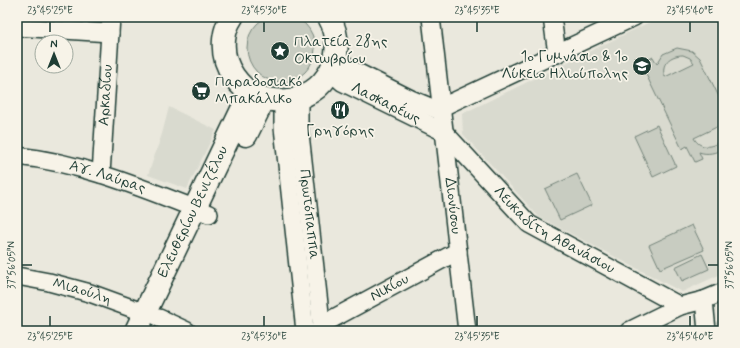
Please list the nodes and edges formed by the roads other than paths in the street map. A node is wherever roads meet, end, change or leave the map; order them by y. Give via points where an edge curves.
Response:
1 (232, 17) edge
2 (329, 17) edge
3 (431, 17) edge
4 (552, 17) edge
5 (634, 17) edge
6 (110, 25) edge
7 (17, 27) edge
8 (557, 54) junction
9 (333, 64) junction
10 (439, 80) junction
11 (274, 98) junction
12 (411, 99) junction
13 (442, 107) junction
14 (444, 132) junction
15 (17, 156) edge
16 (101, 174) junction
17 (202, 212) junction
18 (458, 251) junction
19 (17, 276) edge
20 (723, 292) edge
21 (704, 300) junction
22 (680, 306) junction
23 (148, 323) edge
24 (322, 328) edge
25 (187, 331) edge
26 (305, 331) edge
27 (467, 331) edge
28 (629, 331) edge
29 (707, 331) edge

1 - 11 main road via 224,37 224,53 229,69 237,82
2 - 9 main road via 337,41
3 - 10 street, Διονύσου
4 - 8 street
5 - 8 street
6 - 7 street
6 - 16 street, Αρκαδίου
8 - 13 street
9 - 11 main road via 322,83 312,92
9 - 12 street, Λασκαρέως via 349,68
9 - 14 street, Λασκαρέως via 342,82
10 - 12 street
10 - 13 street, Διονύσου
11 - 17 main road, Ελευθερίου Βενιζέλου
11 - 24 street, Πρωτόπαππα via 299,125
11 - 26 street, Πρωτόπαππα via 283,127
12 - 13 street, Λασκαρέως via 435,109
13 - 14 street, Διονύσου
14 - 18 street, Διονύσου
14 - 22 street, Λευκαδίτη Αθανάσιου via 528,224
15 - 16 street, Αγ. Λαύρας
16 - 17 street, Αγ. Λαύρας
17 - 23 main road, Ελευθερίου Βενιζέλου
18 - 24 street, Νικίου
18 - 27 street, Διονύσου
19 - 23 street, Μιαούλη via 90,293
20 - 21 street
21 - 22 street
21 - 29 street
22 - 28 street
23 - 25 street, Μιαούλη

